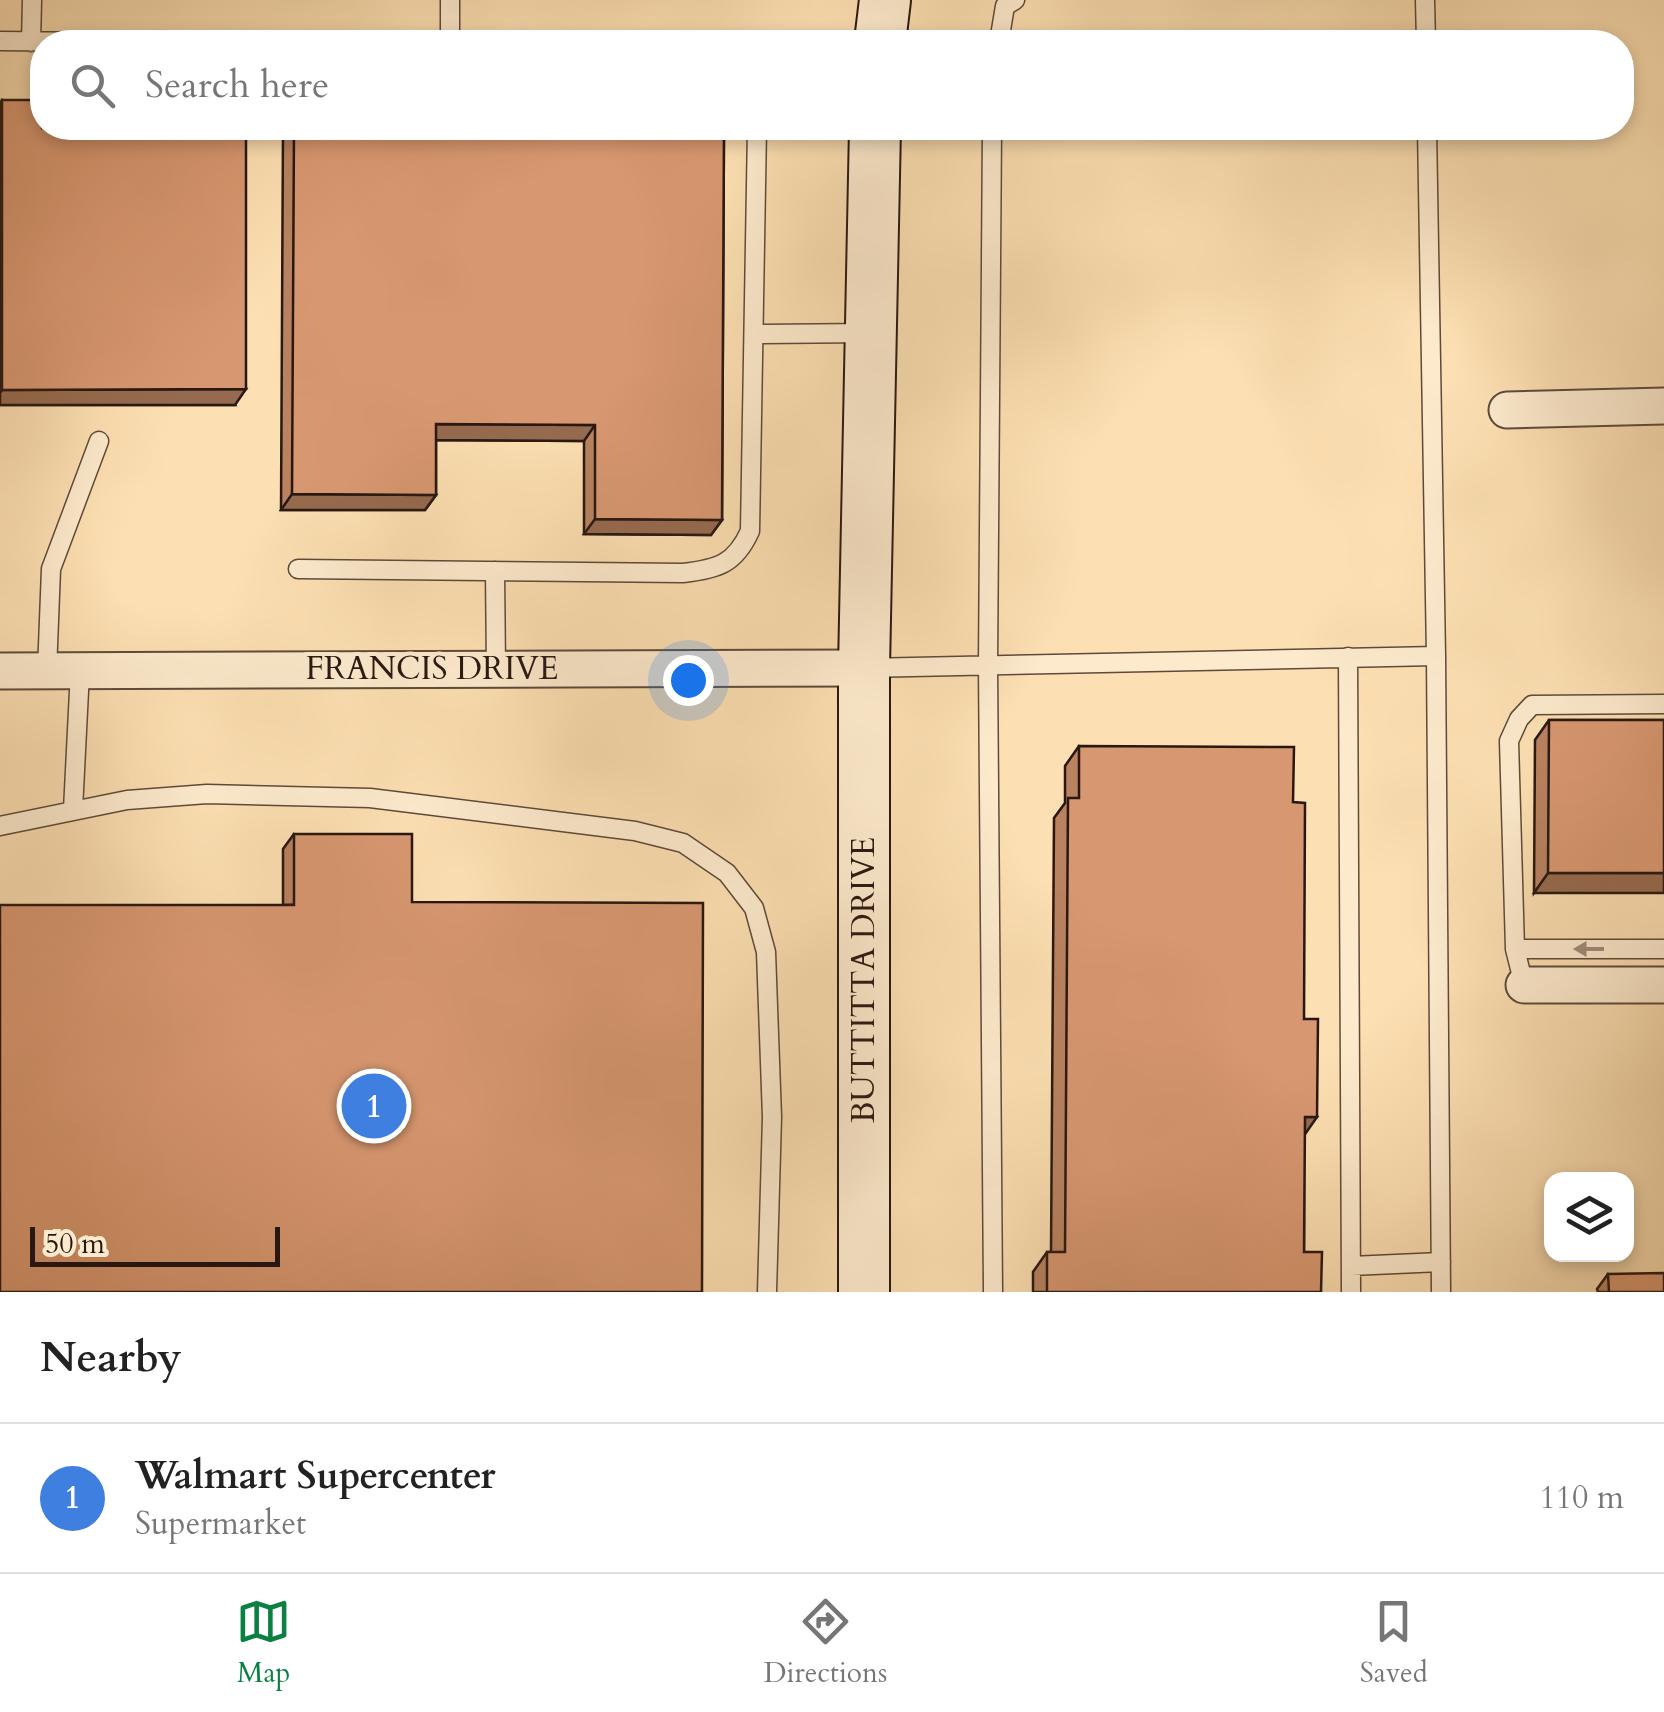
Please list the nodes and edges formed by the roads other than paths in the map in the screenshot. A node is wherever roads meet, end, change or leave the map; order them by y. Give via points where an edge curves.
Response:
1 (32, 0) edge
2 (450, 0) edge
3 (1015, 0) edge
4 (1425, 0) edge
5 (31, 30) edge
6 (450, 30) edge
7 (1001, 30) edge
8 (1426, 30) edge
9 (0, 41) edge
10 (30, 42) edge
11 (757, 140) edge
12 (876, 140) edge
13 (992, 140) edge
14 (1427, 140) edge
15 (870, 333) junction
16 (754, 334) junction
17 (1664, 406) edge
18 (1506, 410) dead end
19 (99, 441) dead end
20 (298, 569) dead end
21 (495, 571) junction
22 (1436, 656) junction
23 (1348, 657) junction
24 (988, 665) junction
25 (864, 668) junction
26 (496, 669) junction
27 (64, 671) junction
28 (0, 672) edge
29 (1664, 704) edge
30 (73, 810) junction
31 (0, 826) edge
32 (1515, 949) junction
33 (1664, 949) edge
34 (1524, 985) joint
35 (1664, 985) edge
36 (1441, 1262) junction
37 (1351, 1266) junction
38 (767, 1292) edge
39 (864, 1292) edge
40 (993, 1292) edge
41 (1350, 1292) edge
42 (1441, 1292) edge

1 - 5 lane
2 - 6 lane
3 - 7 lane via 1005,6
4 - 8 lane
9 - 10 lane
11 - 16 lane
12 - 15 street, BUTTITTA DRIVE
13 - 24 lane
14 - 22 lane
15 - 16 lane
15 - 25 street, BUTTITTA DRIVE
16 - 21 lane via 750,531 740,554 712,570 682,573
17 - 18 street
19 - 27 lane via 51,569
20 - 21 lane
21 - 26 lane
22 - 23 lane
22 - 36 lane
23 - 24 lane
23 - 37 lane
24 - 25 lane
24 - 40 lane
25 - 26 street, FRANCIS DRIVE
25 - 39 street, BUTTITTA DRIVE
26 - 27 street, FRANCIS DRIVE
27 - 28 street, FRANCIS DRIVE
27 - 30 lane
29 - 32 lane via 1532,705 1519,719 1509,741
30 - 31 lane
30 - 38 lane via 207,794 370,798 636,831 683,843 727,872 754,908 770,983
33 -> 32 lane
32 - 34 lane
34 - 35 street
36 - 37 lane
36 - 42 lane
37 - 41 lane

